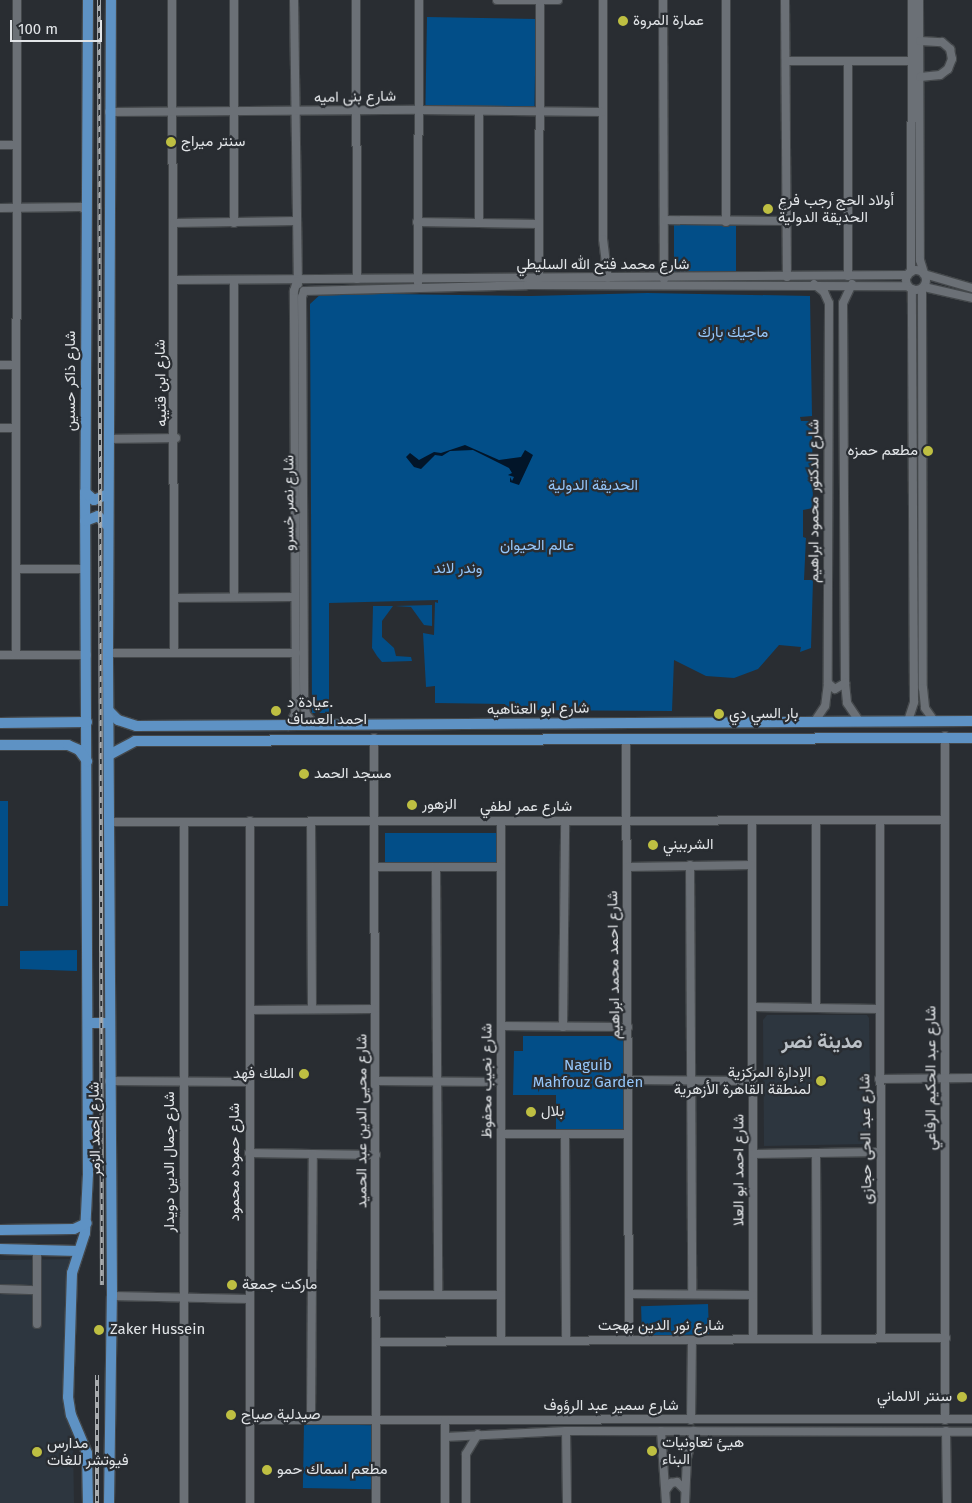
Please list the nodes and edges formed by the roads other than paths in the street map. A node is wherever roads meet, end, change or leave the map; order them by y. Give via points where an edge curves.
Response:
1 (16, 0) edge
2 (88, 0) edge
3 (111, 0) edge
4 (172, 0) edge
5 (234, 0) edge
6 (294, 0) edge
7 (356, 0) edge
8 (419, 0) edge
9 (497, 0) edge
10 (540, 0) edge
11 (558, 0) edge
12 (603, 0) edge
13 (663, 0) edge
14 (726, 0) edge
15 (785, 0) edge
16 (912, 0) edge
17 (920, 0) edge
18 (916, 16) junction
19 (920, 41) junction
20 (786, 61) junction
21 (912, 61) junction
22 (848, 62) junction
23 (920, 77) junction
24 (419, 110) junction
25 (356, 111) junction
26 (479, 111) junction
27 (109, 112) junction
28 (172, 112) junction
29 (234, 112) junction
30 (295, 112) junction
31 (540, 112) junction
32 (602, 112) junction
33 (17, 145) junction
34 (0, 146) edge
35 (0, 208) edge
36 (17, 208) junction
37 (87, 211) junction
38 (665, 220) junction
39 (296, 221) junction
40 (787, 221) junction
41 (234, 222) junction
42 (417, 222) junction
43 (726, 222) junction
44 (174, 223) junction
45 (479, 223) junction
46 (539, 224) junction
47 (910, 273) junction
48 (924, 274) junction
49 (848, 276) junction
50 (787, 277) junction
51 (608, 278) junction
52 (357, 279) junction
53 (418, 279) junction
54 (539, 279) junction
55 (664, 279) junction
56 (174, 280) junction
57 (294, 280) junction
58 (234, 281) junction
59 (814, 284) junction
60 (852, 284) junction
61 (418, 288) junction
62 (910, 288) junction
63 (923, 288) junction
64 (972, 288) edge
65 (300, 295) junction
66 (972, 298) edge
67 (829, 303) junction
68 (843, 303) junction
69 (0, 364) edge
70 (16, 364) junction
71 (0, 428) edge
72 (16, 428) junction
73 (176, 438) junction
74 (109, 439) junction
75 (85, 492) junction
76 (108, 494) junction
77 (85, 522) junction
78 (108, 526) junction
79 (16, 569) junction
80 (86, 569) junction
81 (234, 597) junction
82 (295, 597) junction
83 (174, 598) junction
84 (296, 653) junction
85 (108, 654) junction
86 (174, 654) junction
87 (0, 655) edge
88 (16, 655) junction
89 (87, 655) junction
90 (828, 683) junction
91 (845, 683) junction
92 (300, 702) junction
93 (914, 702) junction
94 (923, 702) junction
95 (108, 711) junction
96 (815, 721) junction
97 (859, 721) junction
98 (908, 721) junction
99 (934, 721) junction
100 (972, 721) edge
101 (0, 722) edge
102 (87, 722) junction
103 (315, 725) junction
104 (136, 726) junction
105 (288, 726) junction
106 (945, 736) junction
107 (374, 738) junction
108 (972, 738) edge
109 (626, 739) junction
110 (135, 741) junction
111 (0, 745) edge
112 (109, 755) junction
113 (87, 762) junction
114 (627, 820) junction
115 (752, 820) junction
116 (816, 820) junction
117 (880, 820) junction
118 (945, 820) junction
119 (250, 821) junction
120 (310, 821) junction
121 (374, 821) junction
122 (501, 821) junction
123 (565, 821) junction
124 (108, 822) junction
125 (184, 822) junction
126 (690, 865) junction
127 (752, 865) junction
128 (374, 866) junction
129 (436, 867) junction
130 (501, 867) junction
131 (627, 867) junction
132 (752, 1007) junction
133 (816, 1008) junction
134 (312, 1009) junction
135 (375, 1009) junction
136 (878, 1009) junction
137 (250, 1010) junction
138 (88, 1023) junction
139 (109, 1023) junction
140 (501, 1026) junction
141 (563, 1026) junction
142 (628, 1027) junction
143 (972, 1078) edge
144 (879, 1079) junction
145 (945, 1079) junction
146 (630, 1080) junction
147 (692, 1080) junction
148 (109, 1081) junction
149 (376, 1081) junction
150 (753, 1081) junction
151 (184, 1082) junction
152 (249, 1082) junction
153 (437, 1082) junction
154 (501, 1082) junction
155 (501, 1134) junction
156 (565, 1134) junction
157 (628, 1134) junction
158 (880, 1152) junction
159 (249, 1153) junction
160 (816, 1153) junction
161 (313, 1154) junction
162 (753, 1154) junction
163 (376, 1155) junction
164 (87, 1223) junction
165 (0, 1230) edge
166 (37, 1230) junction
167 (0, 1249) edge
168 (37, 1249) junction
169 (78, 1251) junction
170 (0, 1288) edge
171 (37, 1290) junction
172 (629, 1294) junction
173 (692, 1294) junction
174 (375, 1295) junction
175 (438, 1295) junction
176 (501, 1295) junction
177 (753, 1295) junction
178 (112, 1296) junction
179 (184, 1298) junction
180 (248, 1299) junction
181 (37, 1324) dead end
182 (881, 1338) junction
183 (946, 1338) junction
184 (753, 1339) junction
185 (817, 1339) junction
186 (566, 1340) junction
187 (630, 1340) junction
188 (692, 1340) junction
189 (501, 1341) junction
190 (376, 1342) junction
191 (311, 1418) junction
192 (376, 1418) junction
193 (972, 1419) edge
194 (250, 1420) junction
195 (445, 1420) junction
196 (691, 1420) junction
197 (945, 1420) junction
198 (566, 1431) junction
199 (661, 1431) junction
200 (694, 1431) junction
201 (946, 1432) junction
202 (972, 1432) edge
203 (478, 1434) junction
204 (445, 1437) junction
205 (666, 1490) junction
206 (685, 1490) junction
207 (88, 1503) edge
208 (109, 1503) edge
209 (184, 1503) edge
210 (250, 1503) edge
211 (376, 1503) edge
212 (444, 1503) edge
213 (466, 1503) edge
214 (566, 1503) edge
215 (666, 1503) edge
216 (685, 1503) edge
217 (947, 1503) edge

1 - 33 street
2 - 37 main road, شارع ذاكر حسين
3 - 27 main road
4 - 28 street, شارع ابن قتيبه
5 - 29 street
6 - 30 street
7 - 25 street
8 - 24 street
9 - 10 street
10 - 11 street
10 - 31 street
12 - 32 street
13 - 38 street
14 - 43 street
15 - 20 street
16 - 18 street
17 - 18 street
18 - 19 street
18 - 21 street
19 - 23 street
19 - 23 street via 942,42 950,49 952,59 948,69 940,75
20 - 22 street
20 - 40 street
21 - 22 street
21 - 47 street
22 - 49 street
23 - 48 street via 920,263
24 - 25 street, شارع بنى اميه
24 - 26 street, شارع بنى اميه
24 - 42 street
25 - 30 street, شارع بنى اميه
25 - 52 street
26 - 31 street, شارع بنى اميه
26 - 45 street
27 - 28 street, شارع بنى اميه
27 - 74 main road
28 - 29 street, شارع بنى اميه
28 - 44 street, شارع ابن قتيبه
29 - 30 street, شارع بنى اميه
29 - 41 street
30 - 39 street
31 - 32 street, شارع بنى اميه
31 - 46 street
32 - 51 street via 603,239
33 - 34 street
33 - 36 street
35 - 36 street
36 - 37 street via 80,207
36 - 70 street
37 - 75 main road, شارع ذاكر حسين
38 - 43 street
38 - 55 street
39 - 41 street
39 - 57 street via 297,272
40 - 43 street
40 - 50 street
41 - 44 street
42 - 45 street
42 - 53 street
44 - 56 street, شارع ابن قتيبه
45 - 46 street
46 - 54 street
47 - 48 street, شارع محمد فتح الله السليطي
47 - 49 street, شارع محمد فتح الله السليطي
47 - 62 street
48 - 63 street
48 - 64 street
49 - 50 street, شارع محمد فتح الله السليطي
50 - 55 street, شارع محمد فتح الله السليطي
51 - 54 street, شارع محمد فتح الله السليطي
51 - 55 street, شارع محمد فتح الله السليطي
52 - 53 street, شارع محمد فتح الله السليطي
52 - 57 street, شارع محمد فتح الله السليطي
53 - 54 street, شارع محمد فتح الله السليطي
53 - 61 street
56 - 58 street, شارع محمد فتح الله السليطي
56 - 73 street, شارع ابن قتيبه
57 - 58 street, شارع محمد فتح الله السليطي
57 - 65 street
58 - 81 street
59 - 60 street, شارع محمد فتح الله السليطي
59 - 61 street, شارع محمد فتح الله السليطي
59 - 67 street via 824,292
60 - 62 street, شارع محمد فتح الله السليطي
60 - 68 street, شارع الدكتور محمود ابراهيم
61 - 65 street, شارع محمد فتح الله السليطي
62 - 63 street, شارع محمد فتح الله السليطي
62 - 93 street
63 - 66 street
63 - 94 street
65 - 82 street, شارع نصر خسرو
65 - 92 street, شارع نصر خسرو
67 - 68 street via 836,300
67 - 90 street, شارع الدكتور محمود ابراهيم
68 - 91 street, شارع الدكتور محمود ابراهيم
69 - 70 street
70 - 72 street
71 - 72 street
72 - 79 street
73 - 74 street
73 - 83 street, شارع ابن قتيبه
74 - 76 main road
75 - 76 main road via 94,500
75 - 77 main road, شارع ذاكر حسين
76 - 78 main road
77 - 78 main road via 98,516
77 - 80 main road, شارع ذاكر حسين
78 - 85 main road
79 - 80 street
79 - 88 street
80 - 89 main road, شارع ذاكر حسين
81 - 82 street
81 - 83 street
82 - 84 street, شارع نصر خسرو
83 - 86 street, شارع ابن قتيبه
84 - 86 street
84 - 92 street, شارع نصر خسرو
85 - 86 street
85 - 95 main road
87 - 88 street
88 - 89 street
89 - 102 main road, شارع ذاكر حسين
90 - 91 street via 837,688
90 - 96 street, شارع الدكتور محمود ابراهيم via 825,706
91 - 97 street, شارع الدكتور محمود ابراهيم via 847,703
92 - 103 street, شارع نصر خسرو
92 - 105 street, شارع نصر خسرو
93 - 94 street
93 - 98 street
94 - 99 street
95 - 104 main road, شارع ابو العتاهيه via 118,720
95 - 112 main road
96 - 97 main road, شارع ابو العتاهيه
96 - 103 main road, شارع ابو العتاهيه
97 - 98 main road, شارع ابو العتاهيه
98 - 99 main road, شارع ابو العتاهيه
99 - 100 main road, شارع ابو العتاهيه
101 - 102 main road
102 - 113 main road, شارع ذاكر حسين
103 - 105 main road, شارع ابو العتاهيه
104 - 105 main road, شارع ابو العتاهيه
104 - 110 main road via 128,734
106 - 108 main road, شارع ابو العتاهيه
106 - 109 main road, شارع ابو العتاهيه
106 - 118 street, شارع عبد الحكيم الرفاعي
107 - 109 main road, شارع ابو العتاهيه
107 - 110 main road, شارع ابو العتاهيه
107 - 121 street, شارع محيى الدين عبد الحميد
109 - 114 street, شارع احمد محمد ابراهيم
110 - 112 main road, شارع ابو العتاهيه
111 - 113 main road via 68,745 79,750
112 - 124 main road, شارع احمد الزمر
113 - 138 main road, شارع احمد الزمر
114 - 115 street, شارع عمر لطفي
114 - 123 street, شارع عمر لطفي
114 - 131 street, شارع احمد محمد ابراهيم
115 - 116 street, شارع عمر لطفي
115 - 127 street, شارع احمد ابو العلا
116 - 117 street, شارع عمر لطفي
116 - 133 street
117 - 118 street, شارع عمر لطفي
117 - 136 street, شارع عبد الحى حجازى
118 - 145 street, شارع عبد الحكيم الرفاعي
119 - 120 street, شارع عمر لطفي
119 - 125 street, شارع عمر لطفي
119 - 137 street, شارع حموده محمود
120 - 121 street, شارع عمر لطفي
120 - 134 street
121 - 122 street, شارع عمر لطفي
121 - 128 street, شارع محيى الدين عبد الحميد
122 - 123 street, شارع عمر لطفي
122 - 130 street, شارع نجيب محفوظ
123 - 141 street
124 - 125 street, شارع عمر لطفي
124 - 139 main road, شارع احمد الزمر
125 - 151 street, شارع جمال الدين دويدار
126 - 127 street
126 - 131 street
126 - 147 street
127 - 132 street, شارع احمد ابو العلا
128 - 129 street
128 - 135 street, شارع محيى الدين عبد الحميد
129 - 130 street
129 - 153 street
130 - 140 street, شارع نجيب محفوظ
131 - 142 street, شارع احمد محمد ابراهيم
132 - 133 street
132 - 150 street, شارع احمد ابو العلا
133 - 136 street
134 - 135 street
134 - 137 street
135 - 149 street, شارع محيى الدين عبد الحميد
136 - 144 street, شارع عبد الحى حجازى
137 - 152 street, شارع حموده محمود
138 - 139 main road
138 - 164 main road, شارع احمد الزمر
139 - 148 main road, شارع احمد الزمر
140 - 141 street
140 - 154 street, شارع نجيب محفوظ
141 - 142 street
142 - 146 street, شارع احمد محمد ابراهيم
143 - 145 street
144 - 145 street
144 - 158 street, شارع عبد الحى حجازى
145 - 183 street, شارع عبد الحكيم الرفاعي
146 - 147 street
146 - 157 street, شارع احمد محمد ابراهيم
147 - 150 street
147 - 173 street
148 - 151 street
148 - 178 main road, شارع احمد الزمر
149 - 153 street
149 - 163 street, شارع محيى الدين عبد الحميد
150 - 162 street, شارع احمد ابو العلا
151 - 152 street
151 - 179 street, شارع جمال الدين دويدار
152 - 159 street, شارع حموده محمود
153 - 154 street
153 - 175 street
154 - 155 street, شارع نجيب محفوظ
155 - 156 street
155 - 176 street, شارع نجيب محفوظ
156 - 157 street
156 - 186 street
157 - 172 street, شارع احمد محمد ابراهيم
158 - 160 street
158 - 182 street, شارع عبد الحى حجازى
159 - 161 street
159 - 180 street, شارع حموده محمود
160 - 162 street
160 - 185 street
161 - 163 street
161 - 191 street
162 - 177 street, شارع احمد ابو العلا
163 - 174 street, شارع محيى الدين عبد الحميد
164 - 166 main road via 74,1230
164 - 169 main road, شارع احمد الزمر
165 - 166 main road
166 - 168 main road
167 - 168 main road
168 - 169 main road
168 - 171 street
169 - 207 main road, شارع احمد الزمر via 72,1273 68,1397 71,1415 86,1453
170 - 171 street
171 - 181 street
172 - 173 street
172 - 187 street, شارع احمد محمد ابراهيم
173 - 177 street
174 - 175 street
174 - 190 street, شارع محيى الدين عبد الحميد
175 - 176 street
176 - 189 street, شارع نجيب محفوظ
177 - 184 street, شارع احمد ابو العلا
178 - 179 street
178 - 208 main road, شارع احمد الزمر
179 - 180 street
179 - 209 street, شارع جمال الدين دويدار
180 - 194 street, شارع حموده محمود
182 - 183 street, شارع نور الدين بهجت
182 - 185 street, شارع نور الدين بهجت
183 - 197 street, شارع عبد الحكيم الرفاعي
184 - 185 street, شارع نور الدين بهجت
184 - 188 street, شارع نور الدين بهجت
186 - 187 street, شارع نور الدين بهجت
186 - 189 street, شارع نور الدين بهجت
187 - 188 street, شارع نور الدين بهجت
188 - 196 street
189 - 190 street, شارع نور الدين بهجت
190 - 192 street, شارع محيى الدين عبد الحميد
191 - 192 street, شارع سمير عبد الرؤوف
191 - 194 street, شارع سمير عبد الرؤوف
192 - 195 street, شارع سمير عبد الرؤوف
192 - 211 street, شارع محيى الدين عبد الحميد
193 - 197 street, شارع سمير عبد الرؤوف
194 - 210 street, شارع حموده محمود
195 - 196 street, شارع سمير عبد الرؤوف
195 - 204 street
196 - 197 street, شارع سمير عبد الرؤوف
198 - 199 street, شارع سمير عبد الرؤوف
198 - 203 street, شارع سمير عبد الرؤوف
198 - 214 street
199 - 200 street, شارع سمير عبد الرؤوف
199 - 205 street
200 - 201 street, شارع سمير عبد الرؤوف
200 - 206 street via 688,1450
201 - 202 street, شارع سمير عبد الرؤوف
201 - 217 street
203 - 204 street, شارع سمير عبد الرؤوف
203 - 213 street via 466,1454
204 - 212 street
205 - 206 street via 674,1482
205 - 215 street
206 - 216 street

